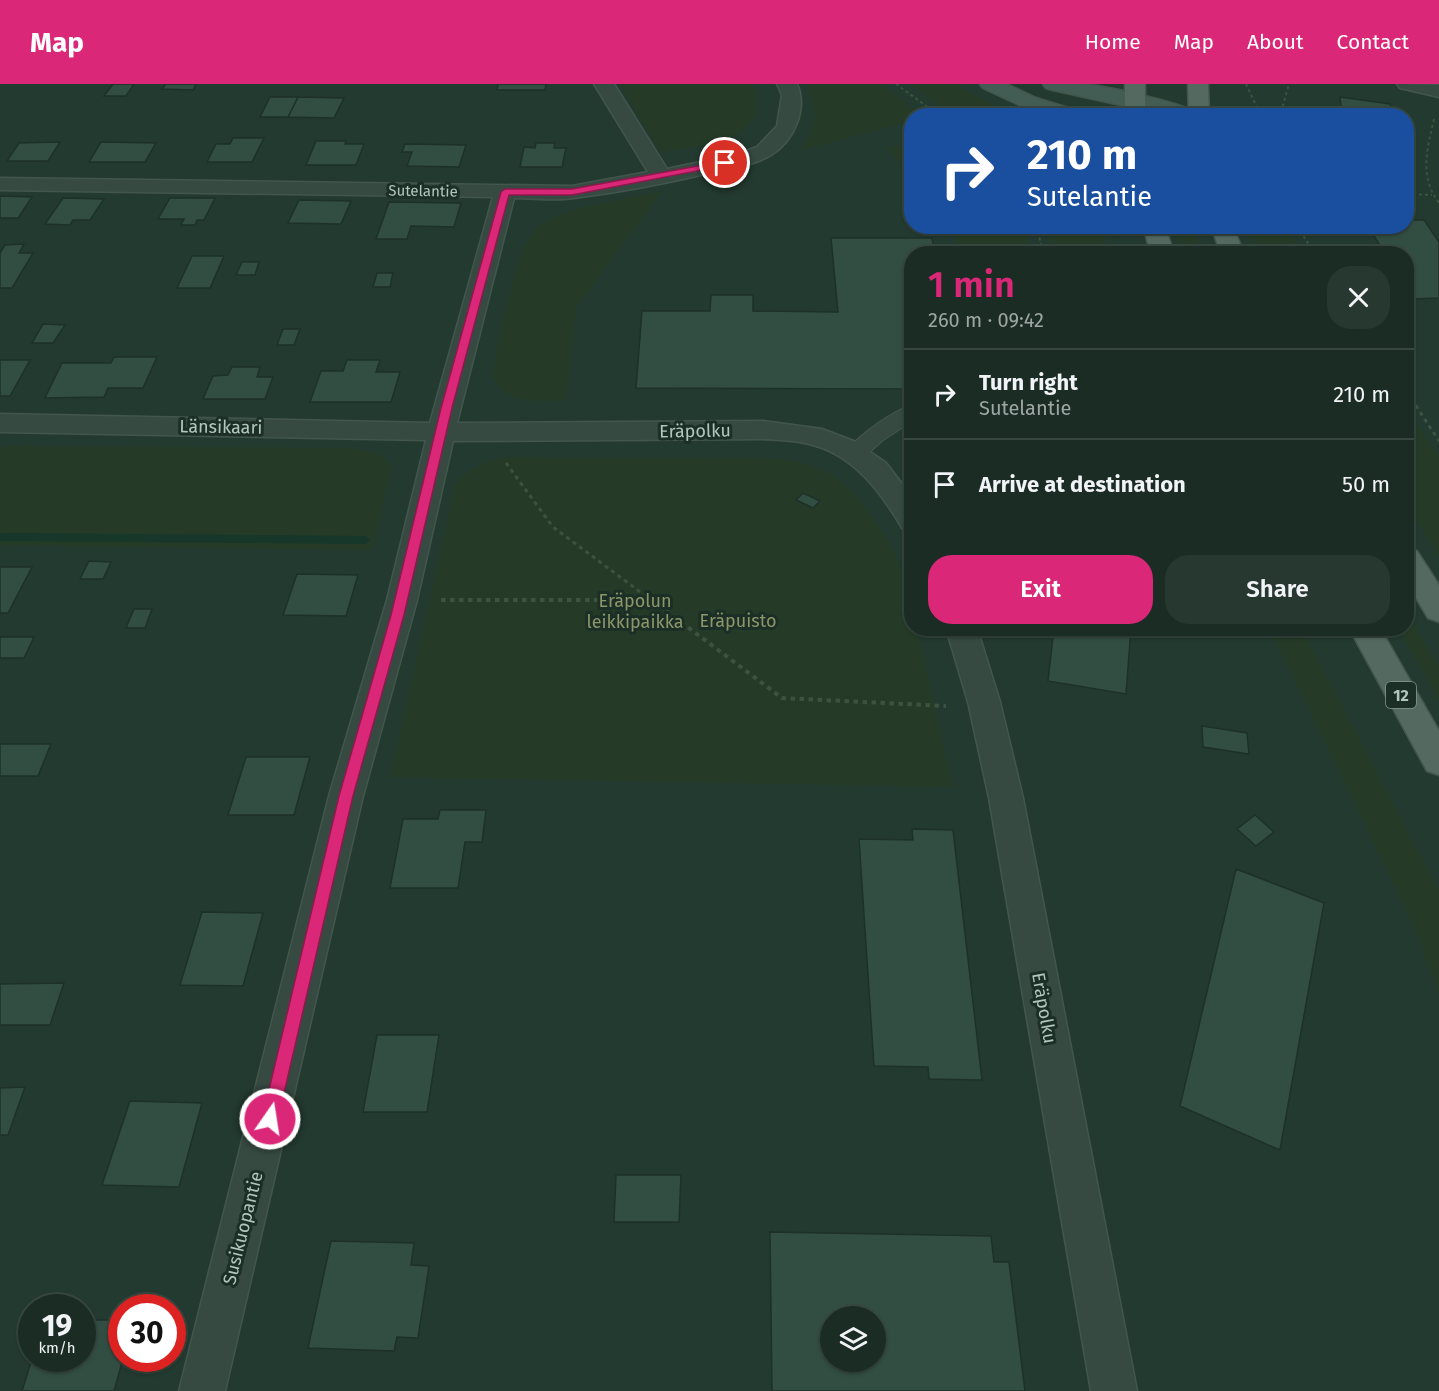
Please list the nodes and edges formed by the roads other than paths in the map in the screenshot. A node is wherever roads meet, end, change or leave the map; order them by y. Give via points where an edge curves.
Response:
1 (604, 84) edge
2 (787, 84) edge
3 (990, 84) edge
4 (1053, 84) edge
5 (1198, 84) edge
6 (1407, 84) edge
7 (1439, 91) edge
8 (1135, 100) edge
9 (1048, 108) edge
10 (1163, 108) edge
11 (1199, 108) edge
12 (661, 176) junction
13 (0, 184) edge
14 (505, 192) junction
15 (904, 417) edge
16 (0, 423) edge
17 (442, 431) junction
18 (855, 454) junction
19 (904, 507) edge
20 (1414, 570) edge
21 (1439, 610) edge
22 (963, 636) edge
23 (1369, 636) edge
24 (1439, 761) edge
25 (202, 1391) edge
26 (1114, 1391) edge

1 - 12 street
2 - 12 street, Sutelantie via 792,95 787,126 764,151 744,159
3 - 9 main road
4 - 8 main road
5 - 11 main road
6 - 7 street
8 - 10 main road
12 - 14 street, Sutelantie via 572,192
13 - 14 street, Sutelantie
14 - 17 street, Susikuopantie
15 - 18 lane
16 - 17 street, Länsikaari
17 - 18 street, Eräpolku via 763,430 813,435
17 - 25 street, Susikuopantie via 402,600 346,796
18 - 19 street, Eräpolku via 876,470
20 - 21 main road
22 - 26 street, Eräpolku via 984,702 1006,798
23 - 24 main road, 12

